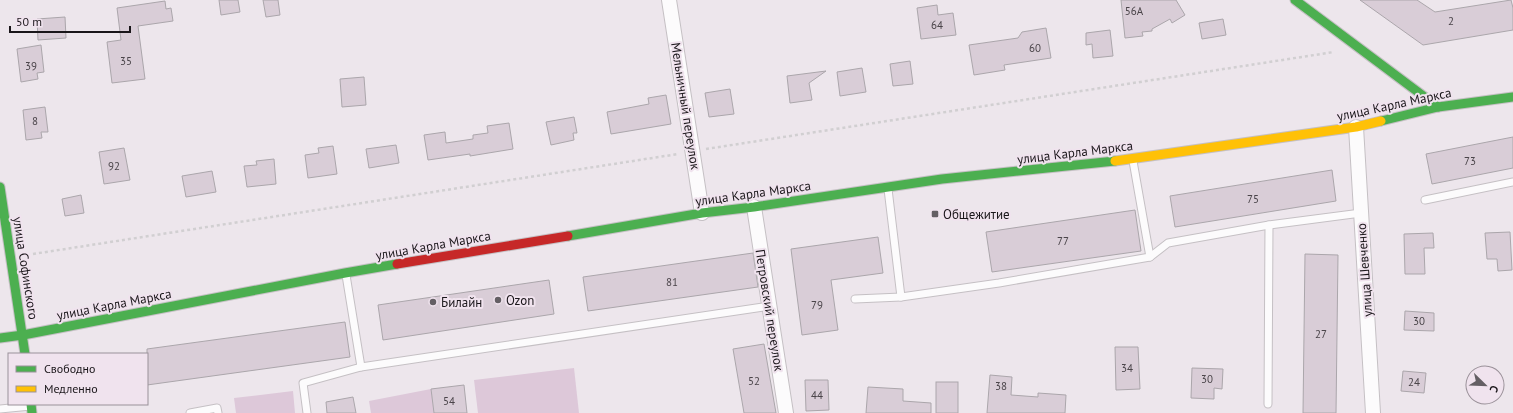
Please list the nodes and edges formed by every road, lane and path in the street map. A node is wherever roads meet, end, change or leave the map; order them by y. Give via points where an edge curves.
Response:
1 (669, 0) edge
2 (1295, 0) edge
3 (1513, 97) edge
4 (1438, 107) junction
5 (1356, 126) junction
6 (1133, 158) junction
7 (1513, 182) edge
8 (0, 187) edge
9 (887, 187) junction
10 (1425, 200) dead end
11 (754, 207) junction
12 (702, 212) junction
13 (1361, 213) junction
14 (1269, 225) junction
15 (1150, 257) junction
16 (345, 273) junction
17 (901, 297) junction
18 (855, 299) dead end
19 (770, 306) junction
20 (23, 335) junction
21 (0, 338) edge
22 (25, 353) edge
23 (361, 367) junction
24 (1268, 404) dead end
25 (31, 408) edge
26 (0, 409) edge
27 (190, 413) edge
28 (218, 413) edge
29 (307, 413) edge
30 (786, 413) edge
31 (1373, 413) edge

1 - 12 street, Мельничный переулок
2 - 4 street
3 - 4 street, улица Карла Маркса
4 - 5 street, улица Карла Маркса
5 - 6 street, улица Карла Маркса
5 - 13 street, улица Шевченко
6 - 9 street, улица Карла Маркса
6 - 15 lane
7 - 10 lane
8 - 20 street, улица Софинского
9 - 11 street, улица Карла Маркса
9 - 17 lane
11 - 12 street, улица Карла Маркса
11 - 19 street, Петровский переулок
12 - 16 street, улица Карла Маркса
13 - 14 lane
13 - 31 street, улица Шевченко
14 - 15 lane via 1168,243
14 - 24 lane
15 - 17 lane via 999,284
16 - 20 street, улица Карла Маркса
16 - 23 lane
17 - 18 lane
19 - 23 lane
19 - 30 street, Петровский переулок
20 - 21 street, улица Карла Маркса
20 - 22 street, улица Софинского
23 - 29 lane via 303,383
25 - 26 lane
27 - 28 lane via 217,408

